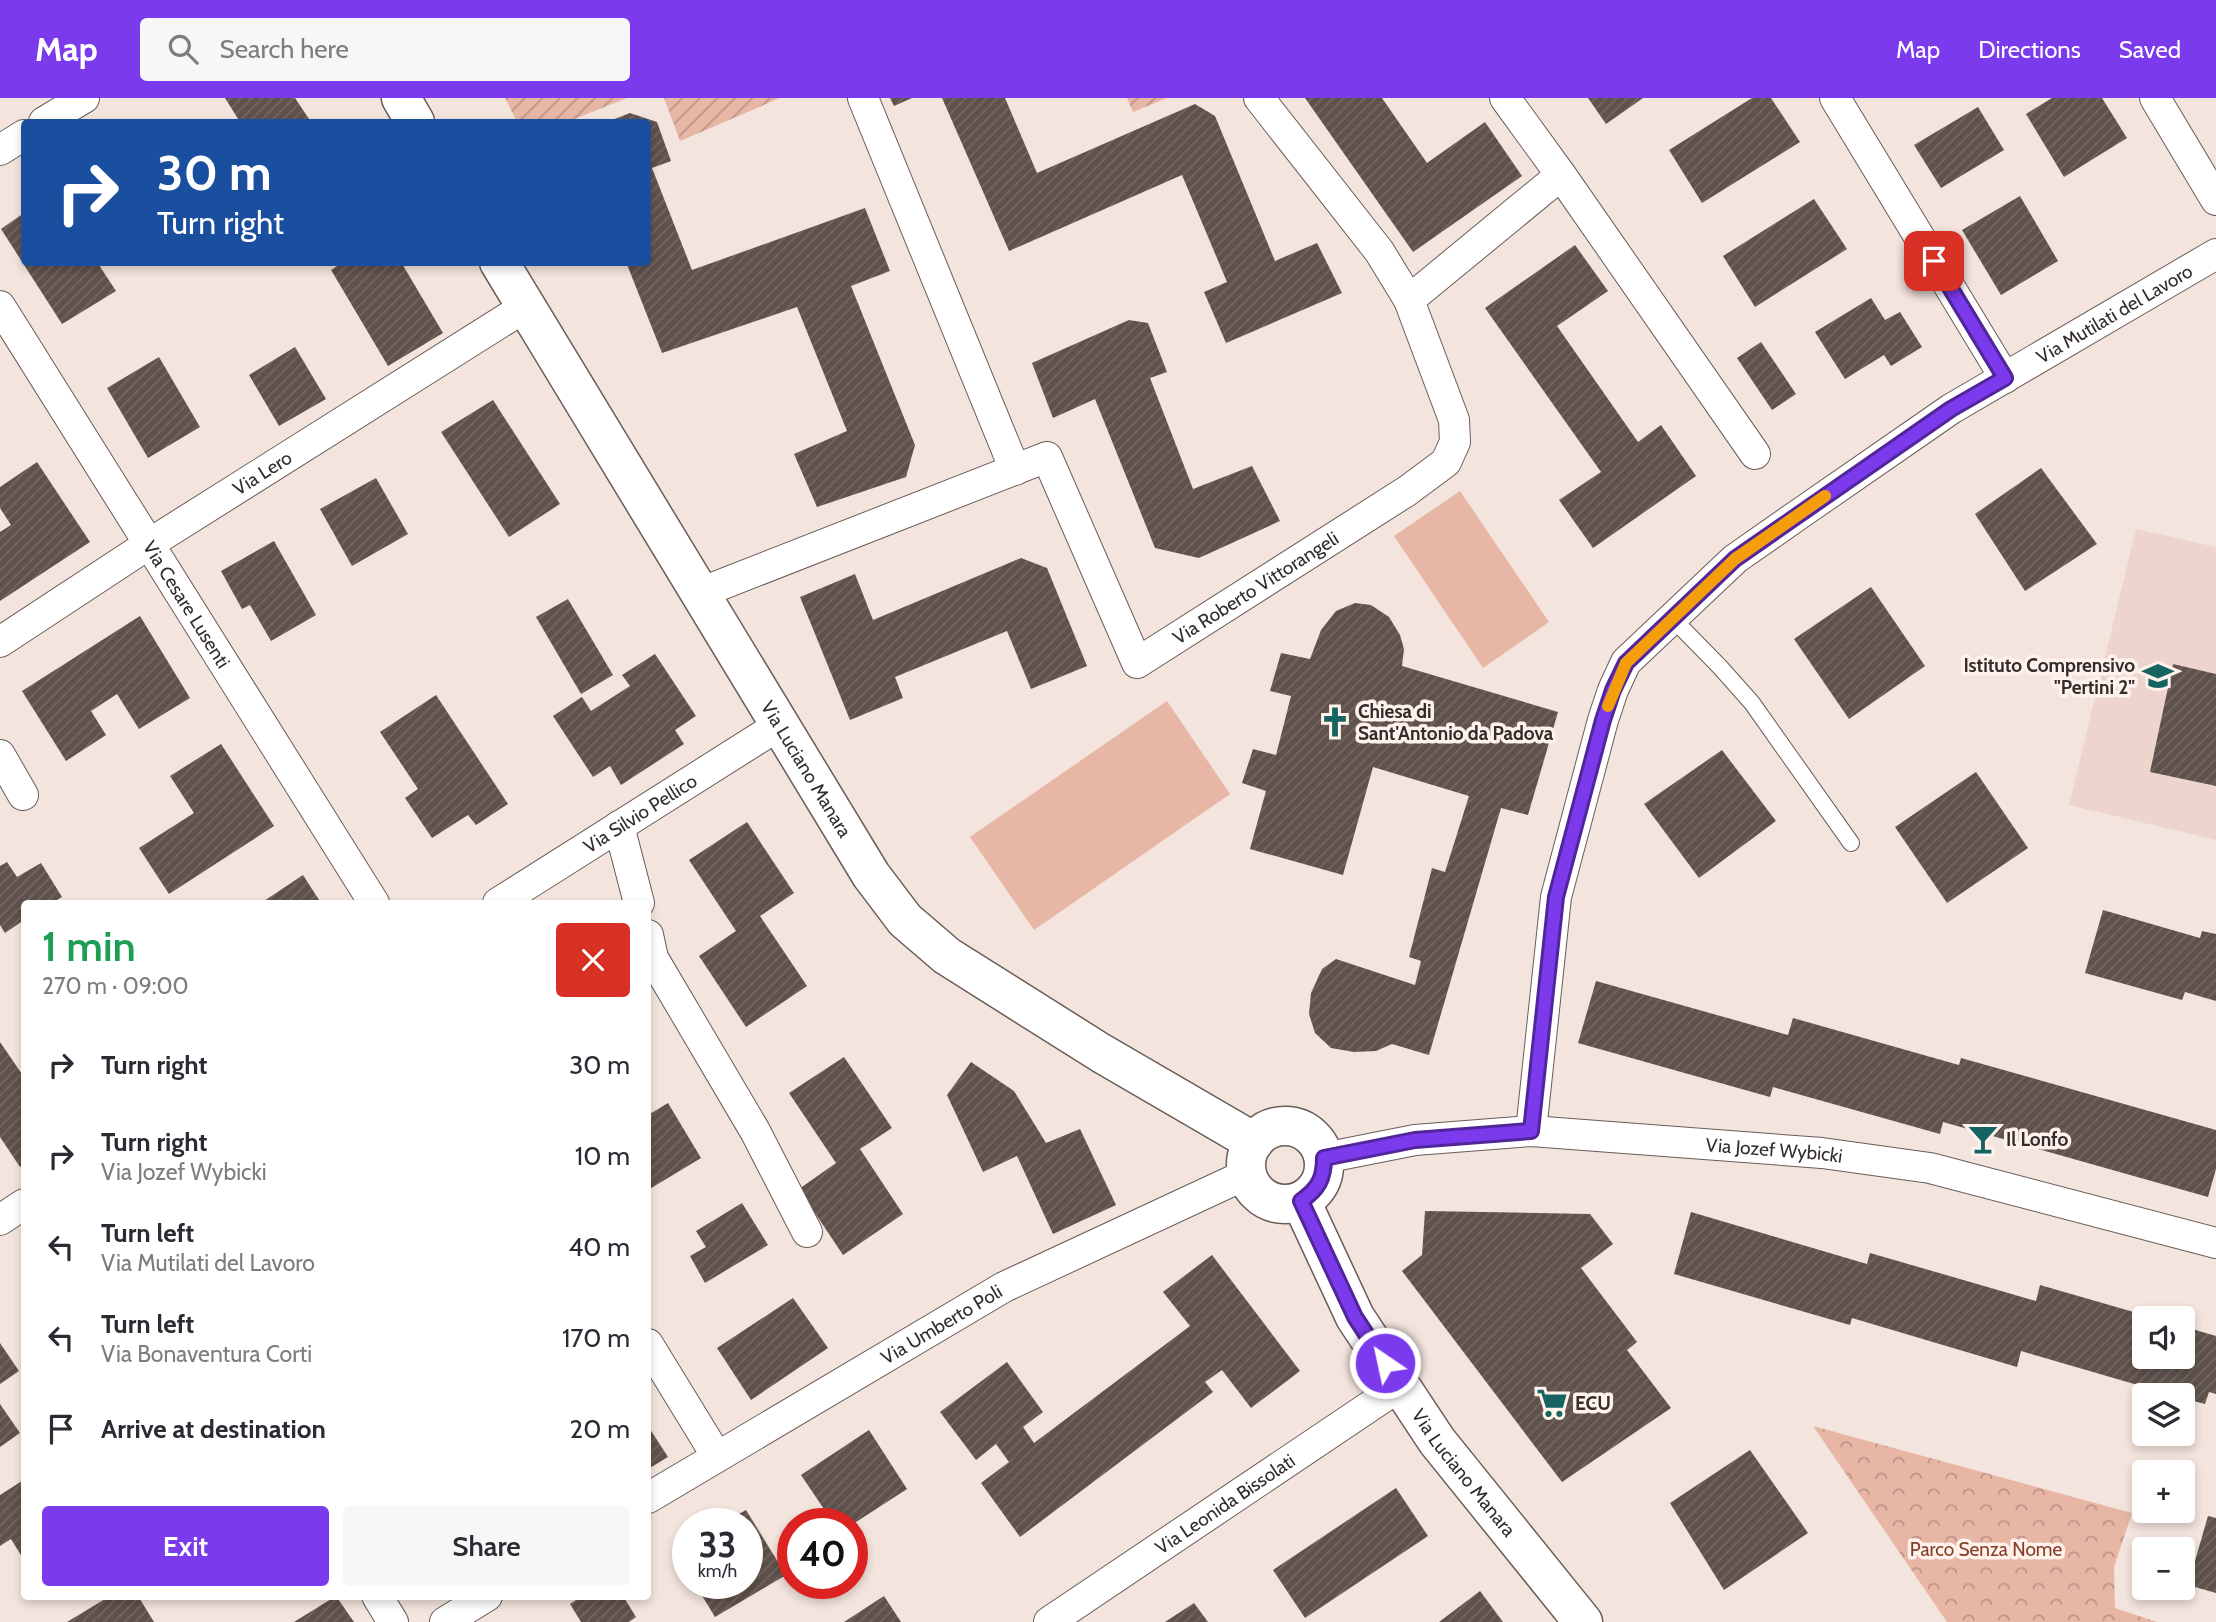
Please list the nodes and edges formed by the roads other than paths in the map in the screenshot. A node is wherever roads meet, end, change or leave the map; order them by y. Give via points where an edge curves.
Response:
1 (84, 98) edge
2 (401, 98) edge
3 (863, 98) edge
4 (1259, 98) edge
5 (1505, 98) edge
6 (1835, 98) edge
7 (2155, 98) edge
8 (49, 119) edge
9 (413, 119) edge
10 (21, 137) edge
11 (0, 150) edge
12 (1562, 175) junction
13 (2216, 200) edge
14 (2216, 254) edge
15 (501, 266) edge
16 (1409, 300) junction
17 (0, 306) edge
18 (526, 307) junction
19 (2005, 378) junction
20 (1755, 454) dead end
21 (1015, 470) junction
22 (149, 544) junction
23 (700, 593) junction
24 (1672, 618) junction
25 (0, 642) edge
26 (781, 724) junction
27 (0, 755) edge
28 (23, 794) dead end
29 (619, 827) junction
30 (1851, 843) dead end
31 (372, 900) edge
32 (503, 900) edge
33 (638, 900) edge
34 (651, 949) edge
35 (1531, 1131) junction
36 (1250, 1158) junction
37 (1324, 1158) junction
38 (1301, 1201) junction
39 (21, 1206) edge
40 (0, 1220) edge
41 (807, 1232) dead end
42 (2216, 1243) edge
43 (651, 1349) edge
44 (1400, 1386) junction
45 (716, 1455) junction
46 (651, 1496) edge
47 (379, 1600) edge
48 (480, 1600) edge
49 (393, 1622) edge
50 (444, 1622) edge
51 (1049, 1622) edge
52 (1583, 1622) edge

1 - 8 street
2 - 9 street
3 - 21 street
4 - 16 street, Via Roberto Vittorangeli via 1380,251
5 - 12 street
6 - 19 street
7 - 13 street
10 - 11 street
12 - 16 street
12 - 20 street
14 - 19 street, Via Mutilati del Lavoro
15 - 18 street, Via Luciano Manara
16 - 21 street, Via Roberto Vittorangeli via 1454,419 1455,442 1446,462 1137,663 1047,457
17 - 22 street, Via Cesare Lusenti
18 - 22 street, Via Lero
18 - 23 street, Via Luciano Manara
19 - 24 street, Via Mutilati del Lavoro via 1951,409 1735,559
21 - 23 street, Via Roberto Vittorangeli
22 - 25 street, Via Lero
22 - 31 street, Via Cesare Lusenti
23 - 26 street, Via Luciano Manara
24 - 30 lane via 1752,703
24 - 35 street, Via Mutilati del Lavoro via 1626,663 1603,720 1556,897
26 - 29 street, Via Silvio Pellico
26 - 36 street, Via Luciano Manara via 871,875 924,939
27 - 28 street
29 - 32 street, Via Silvio Pellico
29 - 33 street
34 - 41 street
35 - 37 street, Via Jozef Wybicki via 1415,1140
35 - 42 street, Via Jozef Wybicki via 1822,1153 1930,1168
36 - 37 street via 1263,1132 1288,1126 1312,1136
36 - 38 street via 1251,1185 1268,1200 1290,1205
36 - 45 street, Via Umberto Poli via 1004,1287
37 - 38 street via 1320,1184
38 - 44 street, Via Luciano Manara via 1355,1317
39 - 40 street
43 - 45 street
44 - 51 street, Via Leonida Bissolati
44 - 52 street, Via Luciano Manara via 1437,1441
45 - 46 street, Via Umberto Poli
47 - 49 street
48 - 50 street

